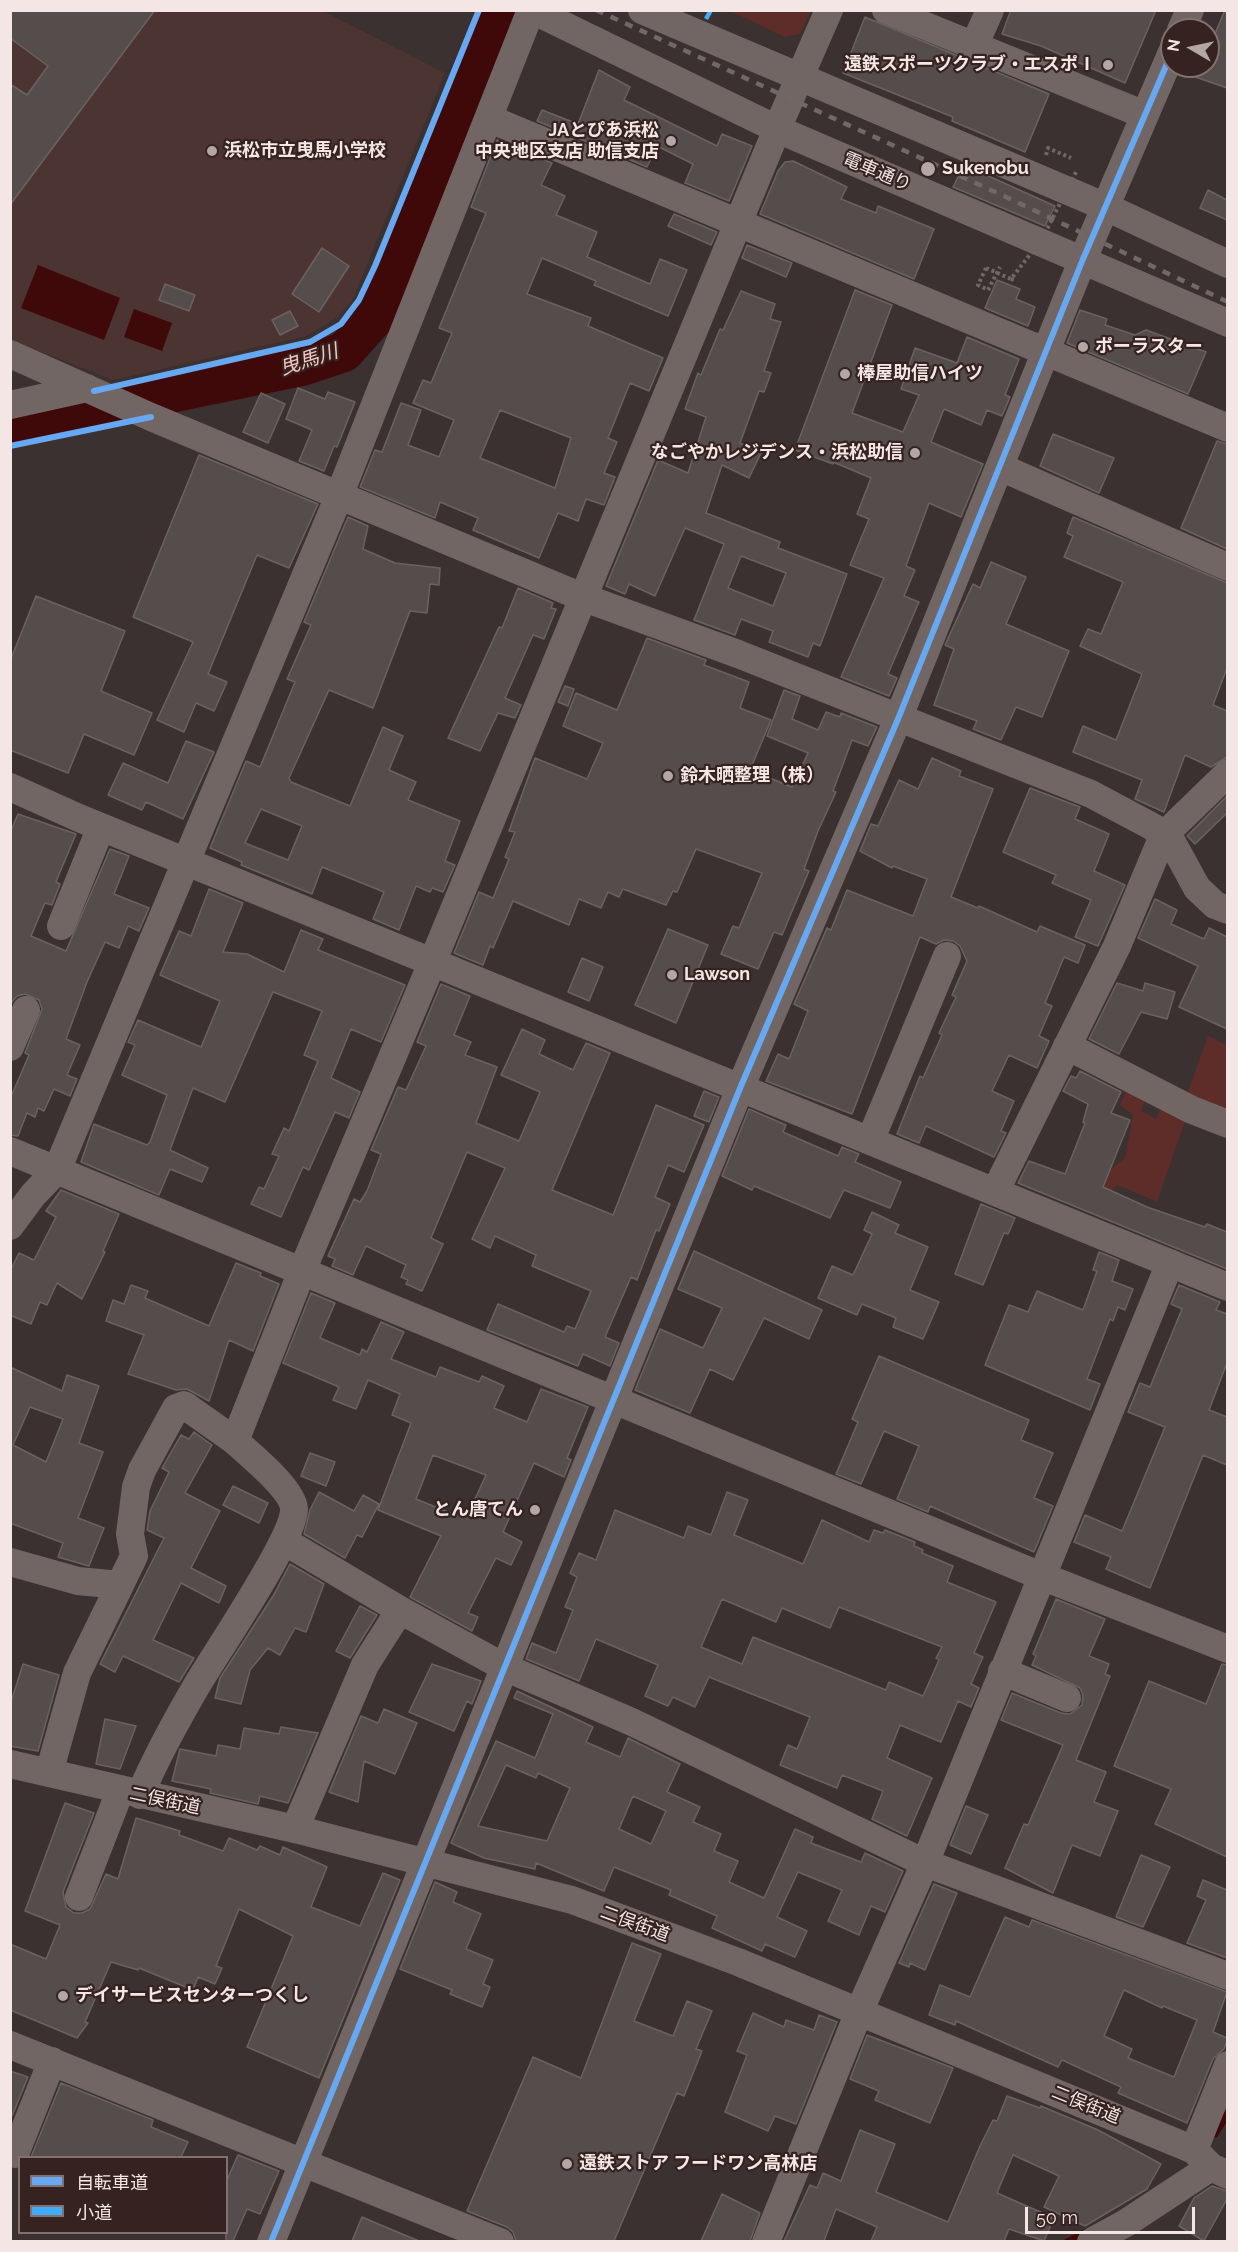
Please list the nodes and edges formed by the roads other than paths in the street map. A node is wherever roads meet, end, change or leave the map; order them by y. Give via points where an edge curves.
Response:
1 (532, 10) edge
2 (642, 10) edge
3 (830, 10) edge
4 (886, 10) edge
5 (990, 10) edge
6 (974, 46) junction
7 (800, 76) junction
8 (1161, 78) edge
9 (1145, 115) junction
10 (490, 119) junction
11 (777, 129) junction
12 (1106, 207) junction
13 (738, 224) junction
14 (1083, 259) junction
15 (1227, 264) edge
16 (1227, 323) edge
17 (1046, 352) junction
18 (10, 354) edge
19 (92, 390) junction
20 (10, 405) edge
21 (1227, 428) edge
22 (999, 467) junction
23 (339, 496) junction
24 (1227, 567) edge
25 (582, 597) junction
26 (898, 719) junction
27 (1227, 773) edge
28 (10, 788) edge
29 (101, 827) junction
30 (1163, 836) junction
31 (187, 861) junction
32 (1227, 910) edge
33 (61, 926) dead end
34 (947, 956) dead end
35 (432, 963) junction
36 (26, 1010) dead end
37 (1067, 1046) junction
38 (10, 1047) edge
39 (741, 1086) junction
40 (1227, 1124) edge
41 (870, 1141) junction
42 (10, 1150) edge
43 (57, 1170) junction
44 (995, 1192) junction
45 (10, 1226) edge
46 (1170, 1263) junction
47 (302, 1270) junction
48 (1227, 1287) edge
49 (614, 1401) junction
50 (235, 1441) junction
51 (284, 1541) junction
52 (10, 1562) edge
53 (1041, 1576) junction
54 (120, 1585) junction
55 (400, 1610) junction
56 (1227, 1649) edge
57 (504, 1667) junction
58 (1002, 1671) junction
59 (1067, 1698) dead end
60 (10, 1764) edge
61 (49, 1773) junction
62 (130, 1793) junction
63 (295, 1829) junction
64 (427, 1862) junction
65 (925, 1863) junction
66 (79, 1897) dead end
67 (1227, 1976) edge
68 (859, 2012) junction
69 (10, 2045) edge
70 (52, 2061) junction
71 (1227, 2065) edge
72 (15, 2154) dead end
73 (304, 2163) junction
74 (1211, 2164) edge
75 (271, 2241) edge
76 (500, 2241) edge
77 (766, 2241) edge
78 (1091, 2241) edge

1 - 10 street
1 - 11 street, 電車通り
2 - 7 street
3 - 7 street
4 - 6 street
5 - 6 street
6 - 9 street
7 - 11 street
7 - 12 street
8 - 9 street
9 - 12 street
10 - 13 street
10 - 23 street
11 - 13 street
11 - 14 street, 電車通り
12 - 14 street
12 - 15 street
13 - 17 street
13 - 25 street
14 - 16 street, 電車通り
14 - 17 street
17 - 21 street
17 - 22 street
18 - 19 street
19 - 20 street
19 - 23 street
22 - 24 street
22 - 26 street
23 - 25 street
23 - 31 street
25 - 26 street via 738,654
25 - 35 street
26 - 30 street via 1091,794
26 - 39 street
27 - 30 street
28 - 29 street
29 - 31 street
29 - 33 street
30 - 32 street via 1173,844 1197,888 1215,905
30 - 37 street via 1117,946
31 - 35 street
31 - 43 street
34 - 41 street
35 - 39 street
35 - 47 street
36 - 38 street
37 - 40 street
37 - 44 street
39 - 41 street
39 - 49 street
41 - 44 street
42 - 43 street
43 - 45 street
43 - 47 street
44 - 46 street
46 - 48 street
46 - 53 street
47 - 49 street
47 - 50 street
49 - 53 street
49 - 57 street
50 - 51 street via 289,1494 294,1509
50 - 54 street via 184,1405 176,1408 136,1487 130,1534 134,1556
51 - 55 street
51 - 62 street via 153,1765
52 - 54 street via 78,1581
53 - 56 street
53 - 58 street
54 - 61 street via 76,1673
55 - 57 street
55 - 63 street via 365,1665
57 - 64 street
57 - 65 street via 632,1722
58 - 59 street
58 - 65 street
60 - 61 street, 二俣街道
61 - 62 street, 二俣街道
62 - 63 street, 二俣街道
62 - 66 street
63 - 64 street, 二俣街道
64 - 68 street, 二俣街道 via 572,1900
64 - 73 street
65 - 67 street
65 - 68 street
68 - 74 street, 二俣街道
68 - 77 street
69 - 70 street
70 - 72 street
70 - 73 street
71 - 74 street
73 - 75 street
73 - 76 street
74 - 78 street via 1126,2223

